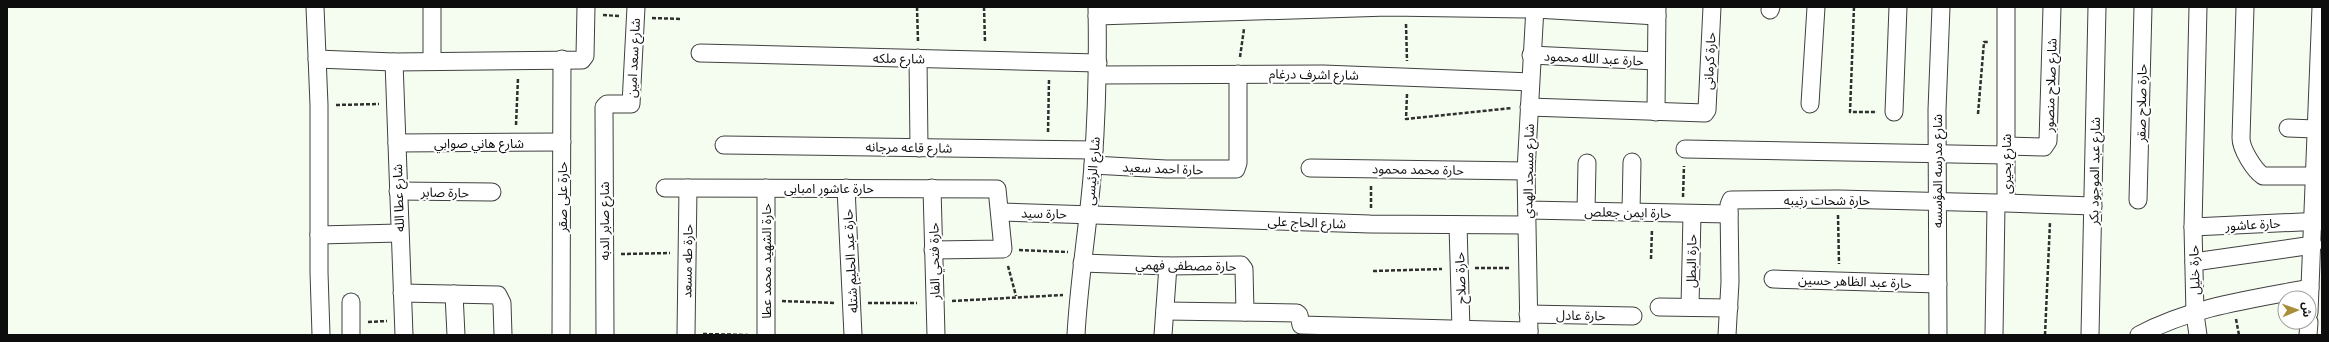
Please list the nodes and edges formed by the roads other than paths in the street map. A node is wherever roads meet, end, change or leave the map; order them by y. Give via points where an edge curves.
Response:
1 (315, 7) edge
2 (432, 7) edge
3 (1388, 7) edge
4 (1712, 7) edge
5 (1816, 7) edge
6 (1898, 7) edge
7 (1941, 7) edge
8 (2006, 7) edge
9 (2052, 7) edge
10 (2097, 7) edge
11 (2143, 7) edge
12 (2198, 7) edge
13 (2246, 7) edge
14 (2321, 7) edge
15 (1406, 8) edge
16 (1535, 8) edge
17 (586, 10) edge
18 (1657, 11) edge
19 (635, 12) edge
20 (1097, 12) edge
21 (700, 53) dead end
22 (1531, 55) junction
23 (918, 58) junction
24 (317, 59) junction
25 (562, 59) junction
26 (432, 61) junction
27 (1656, 61) junction
28 (394, 62) junction
29 (1098, 69) junction
30 (1238, 74) junction
31 (1530, 82) junction
32 (1810, 104) dead end
33 (1529, 106) junction
34 (604, 107) joint
35 (1656, 112) junction
36 (1894, 112) road end
37 (2288, 128) dead end
38 (2316, 129) junction
39 (562, 142) junction
40 (397, 143) junction
41 (724, 144) dead end
42 (919, 148) junction
43 (1685, 149) dead end
44 (2006, 150) junction
45 (1937, 154) junction
46 (1094, 157) junction
47 (1632, 162) dead end
48 (1587, 163) dead end
49 (1310, 168) dead end
50 (1526, 171) junction
51 (2318, 176) edge
52 (665, 188) dead end
53 (688, 188) junction
54 (766, 188) junction
55 (846, 188) junction
56 (932, 188) junction
57 (398, 191) junction
58 (492, 192) dead end
59 (2138, 200) dead end
60 (1937, 201) junction
61 (2001, 203) junction
62 (2093, 206) junction
63 (1586, 211) junction
64 (1000, 212) junction
65 (1631, 212) junction
66 (1088, 214) junction
67 (1692, 214) junction
68 (1729, 214) junction
69 (1526, 218) junction
70 (2318, 221) edge
71 (1458, 225) junction
72 (2193, 228) junction
73 (399, 233) junction
74 (319, 235) junction
75 (2313, 245) junction
76 (934, 250) junction
77 (1083, 258) junction
78 (2194, 262) junction
79 (1168, 266) junction
80 (1773, 279) dead end
81 (1938, 284) junction
82 (2314, 285) edge
83 (402, 293) junction
84 (454, 294) junction
85 (351, 302) dead end
86 (1659, 307) dead end
87 (1690, 307) junction
88 (1729, 308) junction
89 (1165, 312) junction
90 (1245, 312) junction
91 (1528, 314) junction
92 (2195, 314) junction
93 (1634, 316) dead end
94 (1300, 330) edge
95 (1461, 330) junction
96 (1529, 333) edge
97 (686, 334) edge
98 (321, 335) edge
99 (351, 335) edge
100 (404, 335) edge
101 (456, 335) edge
102 (503, 335) edge
103 (561, 335) edge
104 (605, 335) edge
105 (766, 335) edge
106 (853, 335) edge
107 (936, 335) edge
108 (1076, 335) edge
109 (1163, 335) edge
110 (1727, 335) edge
111 (1938, 335) edge
112 (1994, 335) edge
113 (2090, 335) edge
114 (2139, 335) edge
115 (2198, 335) edge

1 - 24 street
2 - 26 street
3 - 15 street
3 - 20 street via 1247,13
4 - 35 street, حارة كرمانى via 1707,110 1703,114
5 - 32 street
6 - 36 street
7 - 45 street, شارع مدرسه المؤسسه
8 - 44 street, شارع بحيرى
9 - 44 street, شارع صلاح منصور via 2048,141 2044,147
10 - 62 street, شارع عبد الموجود بكر
11 - 59 street, حارة صلاح صقر
12 - 72 street, حارة خليل
13 - 51 street via 2241,138 2243,151 2252,160 2258,173 2263,176
14 - 38 street
15 - 16 street
16 - 18 street
16 - 22 street, شارع مسجد الهدي
17 - 25 street via 585,56 582,60
18 - 27 street
19 - 34 street, شارع سعد امين via 631,104 607,104
20 - 29 street, شارع الرئيسى
21 - 23 street, شارع ملكه
22 - 27 street, حارة عبد الله محمود
22 - 31 street, شارع مسجد الهدي
23 - 29 street, شارع ملكه via 1050,62
23 - 42 street
24 - 28 street
24 - 74 street
25 - 26 street
25 - 39 street, حارة على صقر
26 - 28 street
27 - 35 street
28 - 40 street, شارع عطا الله
29 - 30 street, شارع اشرف درغام
29 - 46 street, شارع الرئيسى
30 - 31 street, شارع اشرف درغام via 1408,76
30 - 46 street, حارة احمد سعيد via 1238,163 1234,169 1166,169
31 - 33 street, شارع مسجد الهدي
33 - 35 street
33 - 50 street, شارع مسجد الهدي
34 - 104 street, شارع صابر الدبه
37 - 38 street
38 - 51 street
39 - 40 street, شارع هاني صوابي
39 - 103 street, حارة على صقر
40 - 57 street, شارع عطا الله
41 - 42 street, شارع قاعه مرجانه
42 - 46 street, شارع قاعه مرجانه via 1047,149
43 - 45 street
44 - 45 street
44 - 61 street, شارع بحيرى
45 - 60 street, شارع مدرسه المؤسسه
46 - 66 street, شارع الرئيسى
47 - 65 street
48 - 63 street
49 - 50 street, حارة محمد محمود
50 - 69 street, شارع مسجد الهدي
51 - 70 street
52 - 53 street, حارة عاشور امبابى
53 - 54 street, حارة عاشور امبابى
53 - 97 street, حارة طه مسعد
54 - 55 street, حارة عاشور امبابى
54 - 105 street, حارة الشهيد محمد عطا
55 - 56 street, حارة عاشور امبابى
55 - 106 street, حارة عبد الحليم شتله
56 - 64 street, حارة عاشور امبابى via 994,187 997,190
56 - 76 street, حارة فتحي الفار
57 - 58 street, حارة صابر
57 - 73 street, شارع عطا الله
60 - 61 street, حارة شحات رتيبه
60 - 68 street, حارة شحات رتيبه via 1733,200 1729,203
60 - 81 street, شارع مدرسه المؤسسه
61 - 62 street, حارة شحات رتيبه
61 - 112 street, شارع بحيرى
62 - 113 street, شارع عبد الموجود بكر
63 - 65 street, حارة ايمن جعلص
63 - 69 street, حارة ايمن جعلص
64 - 66 street, حارة سيد
64 - 76 street via 1003,249
65 - 67 street, حارة ايمن جعلص
66 - 71 street, شارع الحاج على
66 - 77 street, شارع الرئيسى
67 - 68 street, حارة ايمن جعلص
67 - 87 street, حارة البطل
68 - 88 street
69 - 71 street, شارع الحاج على
69 - 91 street, شارع مسجد الهدي
70 - 72 street, حارة عاشور
70 - 75 street
71 - 95 street, حارة صلاح
72 - 78 street, حارة خليل
73 - 74 street
73 - 83 street, شارع عطا الله
74 - 98 street
75 - 78 street
75 - 82 street
76 - 107 street, حارة فتحي الفار
77 - 79 street, حارة مصطفى فهمي
77 - 108 street, شارع الرئيسى
78 - 92 street, حارة خليل
79 - 89 street
79 - 90 street, حارة مصطفى فهمي via 1241,265 1244,269
80 - 81 street, حارة عبد الظاهر حسين
81 - 111 street, شارع مدرسه المؤسسه
82 - 92 street via 2214,306
83 - 84 street
83 - 100 street, شارع عطا الله
84 - 101 street
84 - 102 street via 498,295 502,303
85 - 99 street
86 - 87 street
87 - 88 street
88 - 110 street
89 - 90 street
89 - 109 street
90 - 94 street via 1298,313
91 - 93 street, حارة عادل
91 - 96 street, شارع مسجد الهدي
92 - 114 street via 2163,323
92 - 115 street, حارة خليل
94 - 95 street
95 - 96 street

